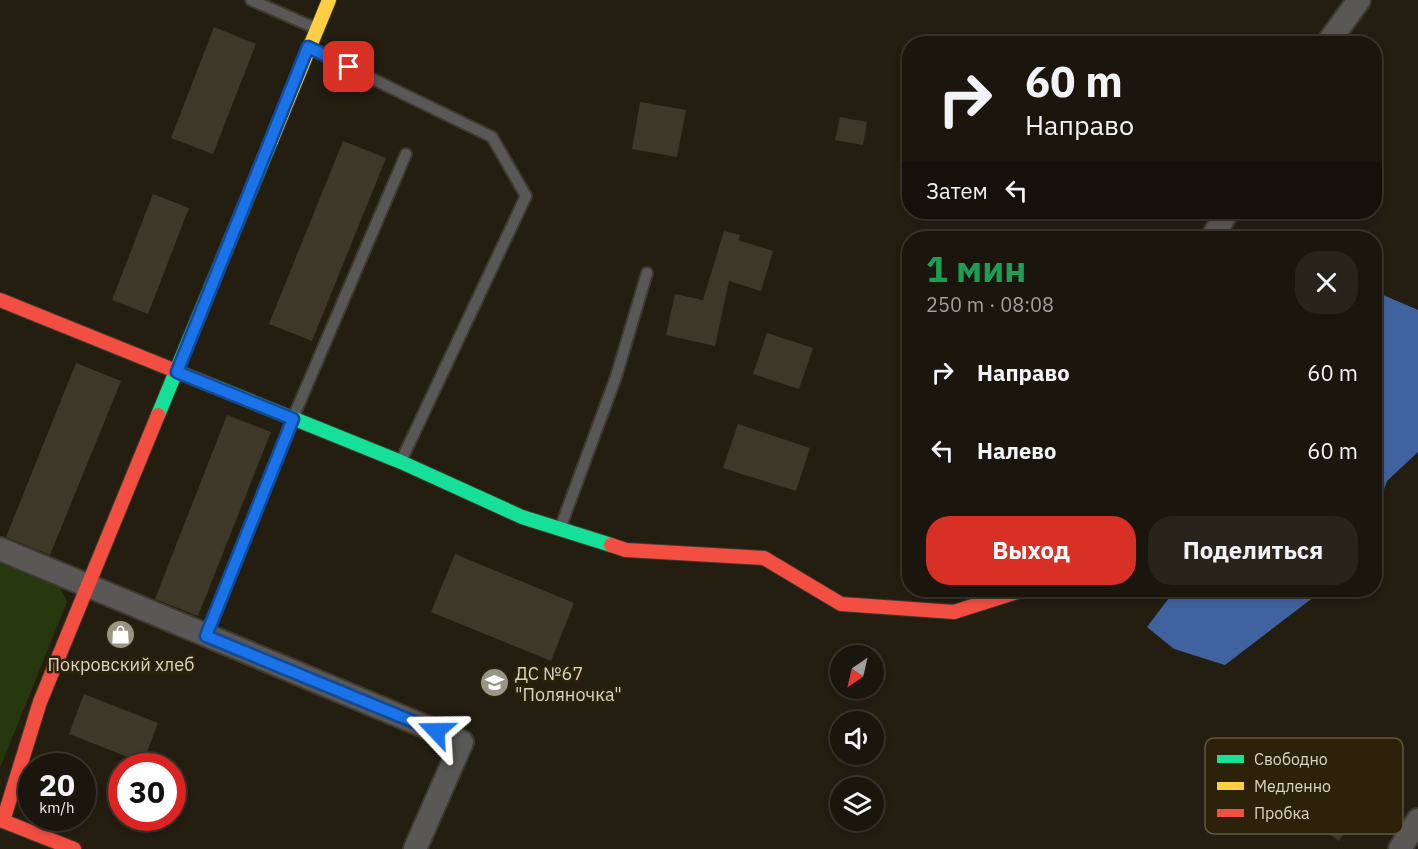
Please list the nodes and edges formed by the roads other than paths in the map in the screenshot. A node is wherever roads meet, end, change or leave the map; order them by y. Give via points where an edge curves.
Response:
1 (251, 0) edge
2 (329, 0) edge
3 (1359, 0) edge
4 (316, 28) junction
5 (1333, 36) edge
6 (308, 47) junction
7 (406, 153) dead end
8 (647, 273) dead end
9 (0, 300) edge
10 (177, 372) junction
11 (293, 419) junction
12 (401, 462) junction
13 (560, 529) junction
14 (0, 549) edge
15 (88, 586) junction
16 (1001, 597) edge
17 (206, 636) junction
18 (1418, 820) edge
19 (1, 823) edge
20 (74, 849) edge
21 (415, 849) edge
22 (1400, 849) edge

1 - 4 lane
2 - 4 street
3 - 5 street
4 - 6 street
6 - 10 street
6 - 12 lane via 492,137 526,196
7 - 11 lane
8 - 13 lane via 616,377
9 - 10 street
10 - 11 street
10 - 15 street
11 - 12 street
11 - 17 lane
12 - 13 street via 522,517
13 - 16 street via 626,550 764,558 841,604 954,612
14 - 15 street
15 - 17 street
15 - 19 street via 40,702
17 - 21 street via 462,742
18 - 22 street
19 - 20 street

